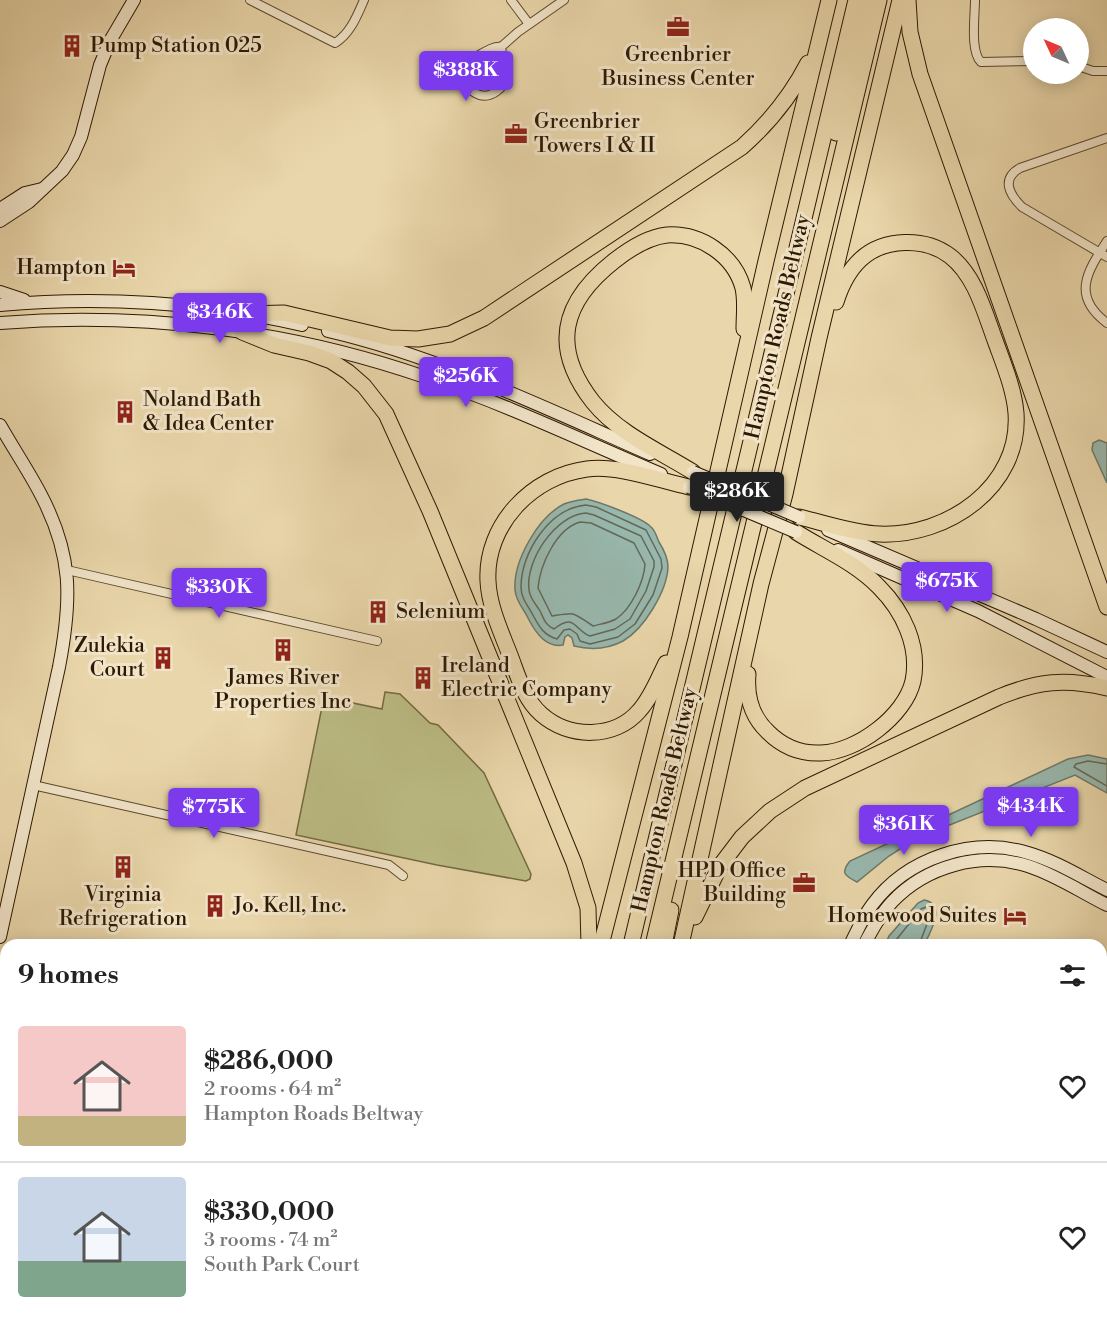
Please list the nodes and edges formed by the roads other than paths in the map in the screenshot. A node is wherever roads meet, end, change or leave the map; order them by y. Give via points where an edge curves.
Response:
1 (134, 0) edge
2 (250, 0) edge
3 (364, 0) edge
4 (511, 0) edge
5 (564, 0) edge
6 (845, 0) edge
7 (856, 0) edge
8 (868, 0) edge
9 (879, 0) edge
10 (900, 0) edge
11 (908, 0) edge
12 (975, 0) edge
13 (827, 8) edge
14 (529, 24) junction
15 (501, 47) junction
16 (1023, 61) edge
17 (1089, 70) edge
18 (1107, 71) edge
19 (1107, 138) edge
20 (42, 189) junction
21 (0, 209) edge
22 (0, 221) edge
23 (1107, 241) edge
24 (1103, 255) edge
25 (0, 292) edge
26 (34, 303) junction
27 (0, 305) edge
28 (247, 314) junction
29 (0, 323) edge
30 (1107, 323) edge
31 (242, 332) junction
32 (744, 359) junction
33 (812, 370) junction
34 (0, 425) edge
35 (691, 479) junction
36 (797, 524) junction
37 (67, 570) junction
38 (760, 584) junction
39 (1107, 607) edge
40 (680, 637) junction
41 (377, 641) dead end
42 (1107, 652) edge
43 (1107, 676) edge
44 (1107, 688) edge
45 (33, 785) junction
46 (670, 873) junction
47 (404, 876) dead end
48 (1107, 890) edge
49 (1107, 905) edge
50 (0, 937) edge
51 (589, 939) edge
52 (603, 939) edge
53 (623, 939) edge
54 (632, 939) edge
55 (646, 939) edge
56 (654, 939) edge
57 (665, 939) edge
58 (684, 939) edge
59 (685, 939) edge
60 (853, 939) edge
61 (867, 939) edge

1 - 20 main road via 100,65 73,155
2 - 3 street via 335,43 349,30
4 - 14 street
5 - 14 street
6 - 53 highway, Hampton Roads Beltway
7 - 54 highway
8 - 55 highway
9 - 46 highway, Hampton Roads Beltway
10 - 33 highway
11 - 39 highway via 910,32 921,74
12 - 16 street via 975,51 979,60
13 - 28 highway via 808,62 791,93 747,142 471,326 437,337 400,339 284,313
13 - 32 highway
14 - 15 street
15 - 15 street via 477,56 467,65 466,80 471,90 481,96 491,95 504,84
17 - 18 street
19 - 24 street via 1020,168 1008,179 1022,207
20 - 21 main road via 25,193
20 - 22 main road
23 - 24 street
24 - 30 street via 1092,264 1084,283 1087,300 1096,315
25 - 26 main road
26 - 27 main road
26 - 28 main road via 136,303
28 - 35 main road via 333,332 426,360
29 - 31 main road via 117,321
31 - 35 main road via 332,350 428,378
31 - 51 highway via 331,361 356,378 386,414 574,863 588,908
32 - 35 highway via 744,299 739,278 726,258 690,237 668,235 641,244 604,269 577,299 568,328 568,345 572,365 584,389 613,422
32 - 40 highway
33 - 36 highway via 838,295 858,262 872,251 895,243 932,246 949,255 971,280 1009,381 1016,429 1010,454 995,482 965,511 941,523 914,531 878,534
33 - 38 highway via 785,494
34 - 37 main road via 52,516
35 - 36 main road, bridge
35 - 40 highway via 600,468 556,478 527,496 507,517 496,537 488,569 490,597 524,690 537,710 562,728 600,732 630,720 648,698
36 - 38 highway via 872,579 906,624 914,669 907,696 894,714 853,744 822,753 791,749 769,734 752,711 747,685
36 - 42 main road via 1009,607
36 - 43 main road
37 - 41 street
37 - 45 main road via 65,634
38 - 58 highway
40 - 52 highway
44 - 59 highway via 1066,681 1018,689 786,799 755,824 720,866
45 - 47 street via 389,865
45 - 50 main road
46 - 56 highway, Hampton Roads Beltway
46 - 57 highway via 673,902
48 - 60 main road via 1027,852 1001,848 961,850 923,863 890,886 872,906
49 - 61 main road via 1026,865 966,862 933,872 900,894

